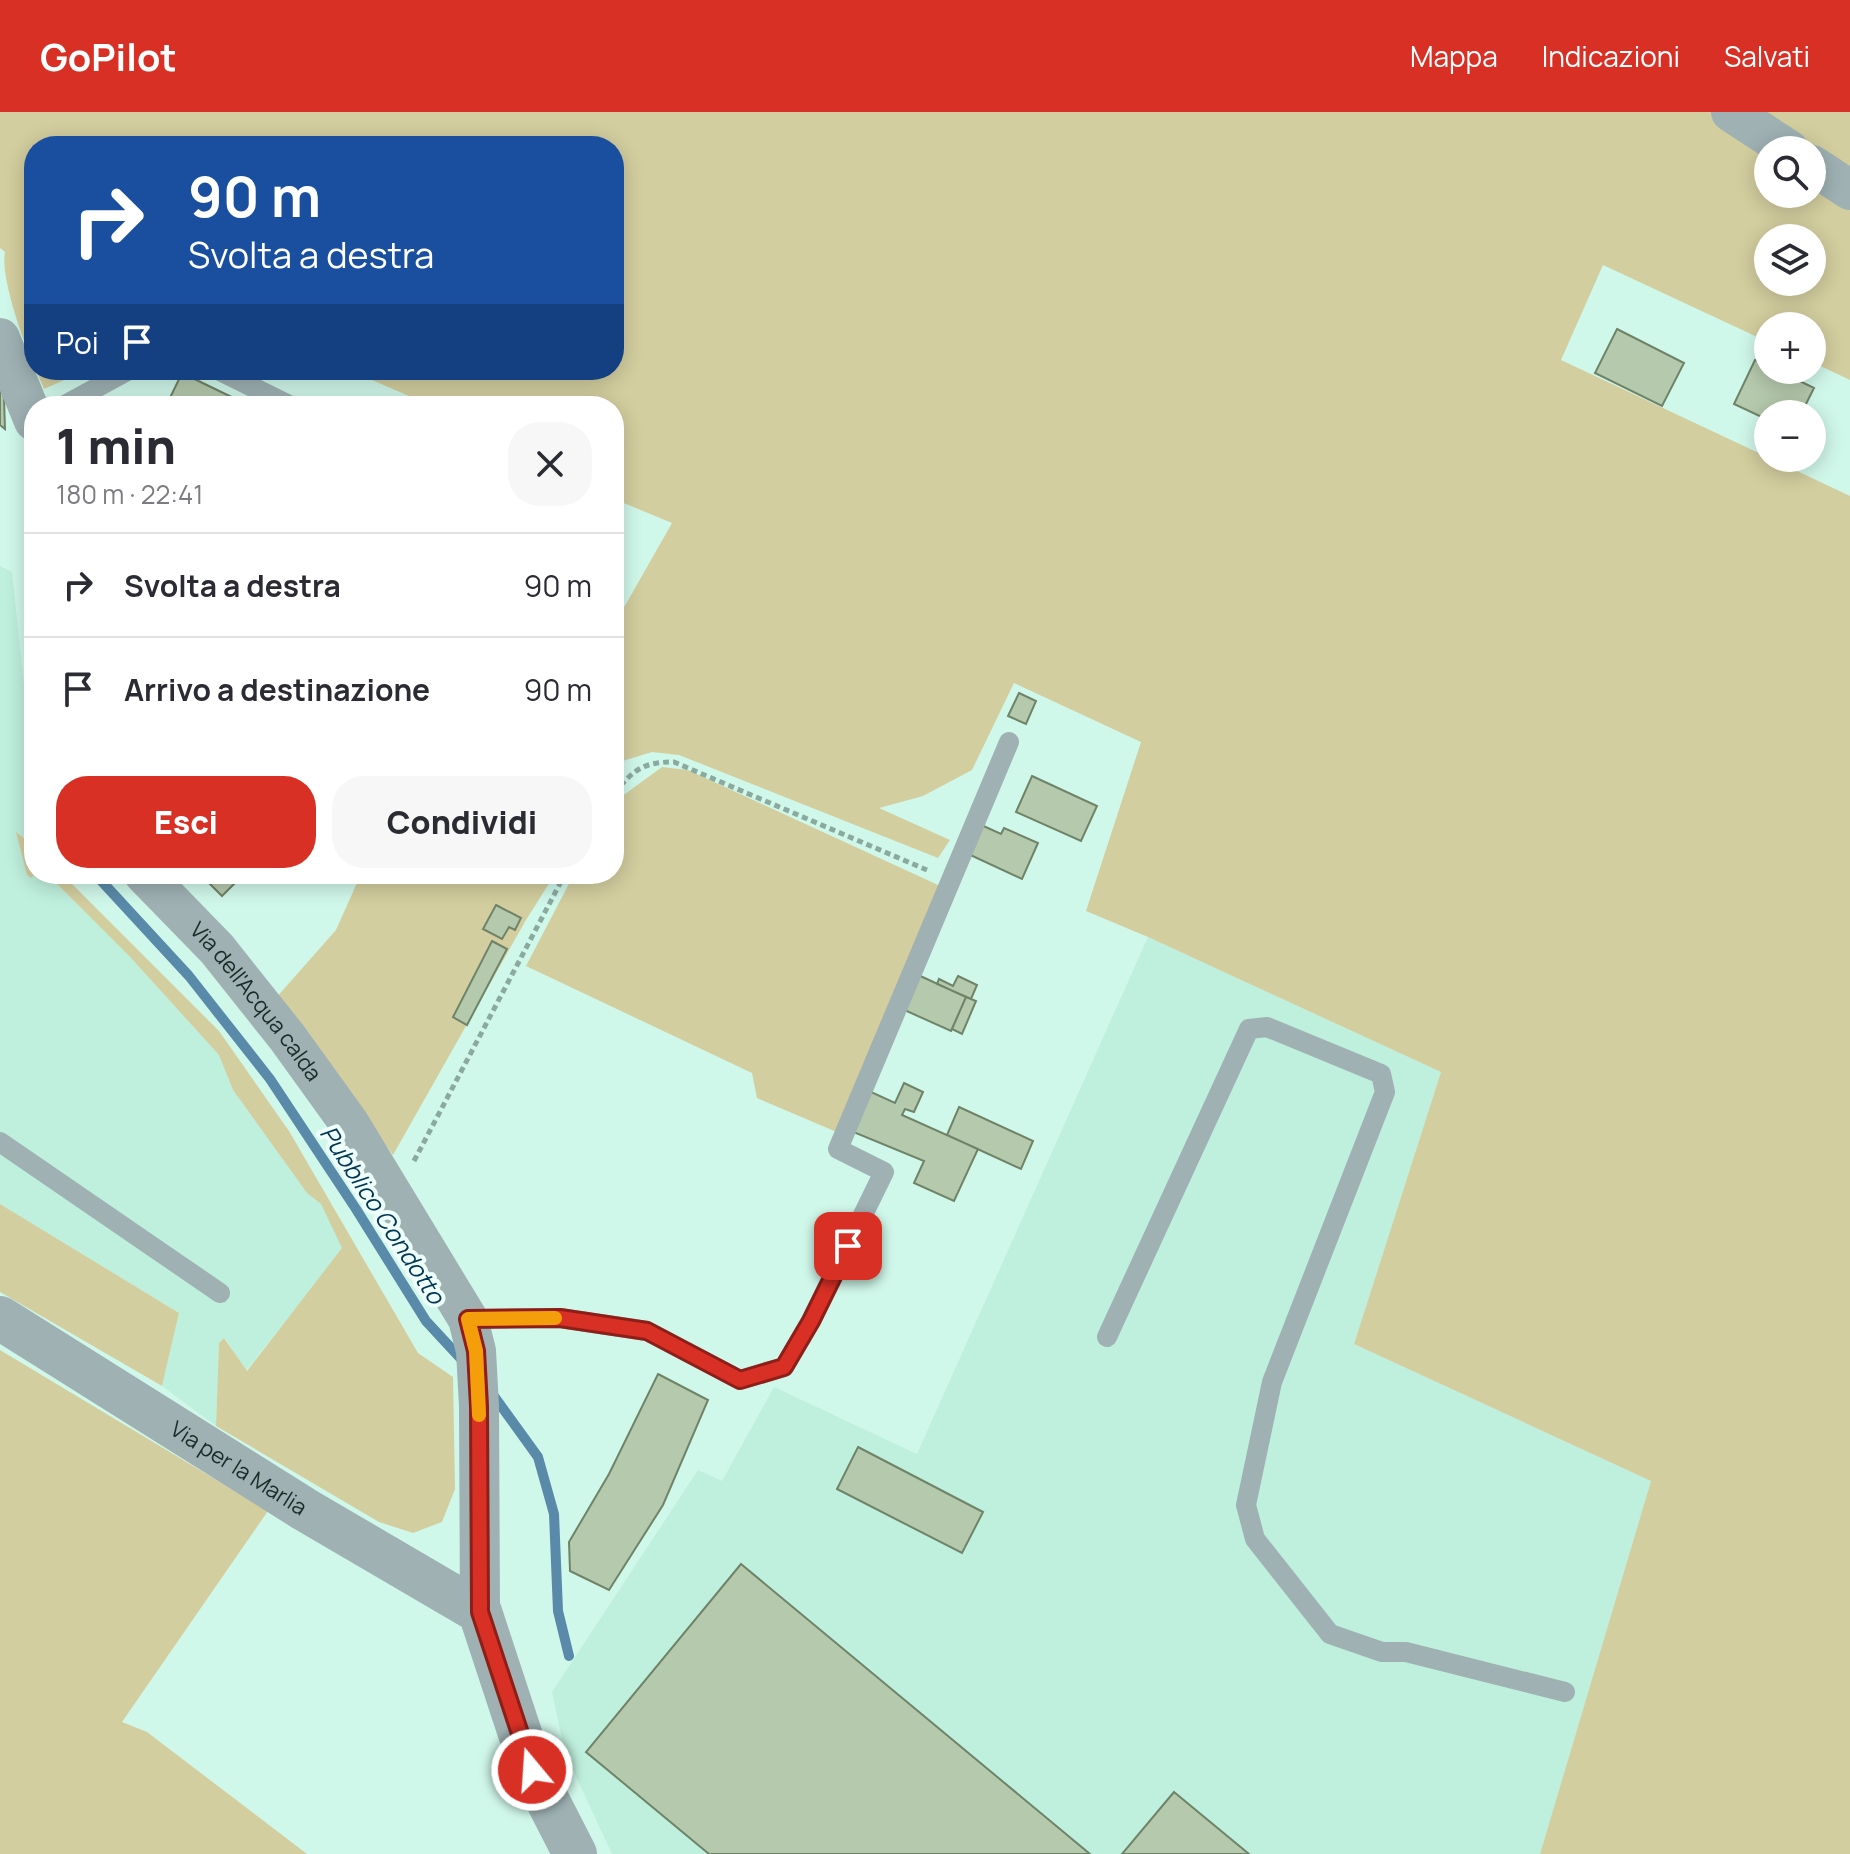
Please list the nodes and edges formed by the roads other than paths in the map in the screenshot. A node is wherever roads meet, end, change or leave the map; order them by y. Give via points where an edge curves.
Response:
1 (1731, 112) edge
2 (1768, 136) edge
3 (1826, 174) edge
4 (1850, 190) edge
5 (0, 338) edge
6 (111, 380) edge
7 (238, 380) edge
8 (81, 396) edge
9 (271, 396) edge
10 (24, 397) edge
11 (1009, 742) dead end
12 (154, 884) edge
13 (0, 1142) edge
14 (220, 1293) dead end
15 (0, 1318) edge
16 (472, 1335) junction
17 (1107, 1337) dead end
18 (480, 1612) junction
19 (1565, 1692) dead end
20 (575, 1854) edge

1 - 2 street
3 - 4 street
5 - 10 street
6 - 8 lane
7 - 9 lane
11 - 16 lane via 838,1149 884,1172 784,1367 740,1380 647,1331 560,1318
12 - 16 street, Via dell'Acqua calda via 217,949 349,1123
13 - 14 lane
15 - 18 street, Via per la Marlia via 304,1509
16 - 18 street, Via dell'Acqua calda via 479,1406
17 - 19 lane via 1249,1029 1267,1027 1381,1074 1385,1092 1272,1382 1246,1505 1255,1539 1330,1634 1382,1652 1406,1652
18 - 20 street, Via dell'Acqua calda via 532,1770

